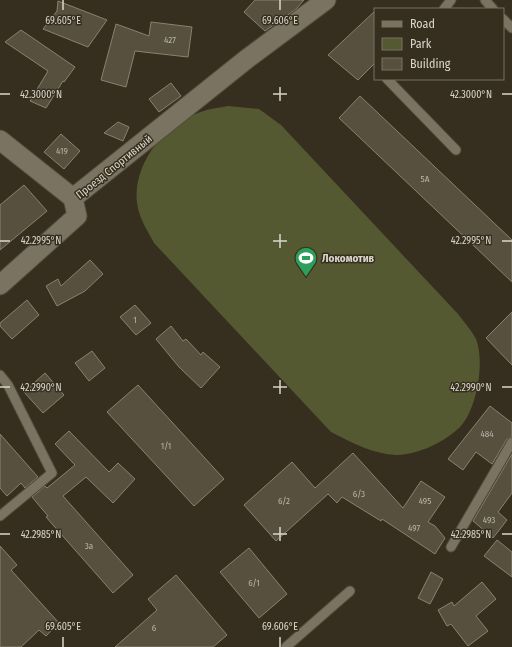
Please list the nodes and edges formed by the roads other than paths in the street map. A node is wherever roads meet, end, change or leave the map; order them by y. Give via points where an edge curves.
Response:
1 (326, 0) edge
2 (451, 0) edge
3 (485, 0) edge
4 (445, 8) edge
5 (492, 8) edge
6 (504, 20) edge
7 (512, 28) edge
8 (388, 80) edge
9 (0, 140) edge
10 (456, 150) dead end
11 (73, 198) junction
12 (0, 285) edge
13 (0, 375) edge
14 (512, 442) edge
15 (0, 516) edge
16 (451, 547) dead end
17 (350, 591) dead end
18 (286, 647) edge

1 - 11 street, Проезд Спортивный via 248,58
2 - 4 lane
3 - 5 lane
6 - 7 lane
8 - 10 lane
9 - 11 street
11 - 12 street, Проезд Спортивный via 77,216
13 - 15 lane via 8,385 52,473
14 - 16 lane
17 - 18 lane

